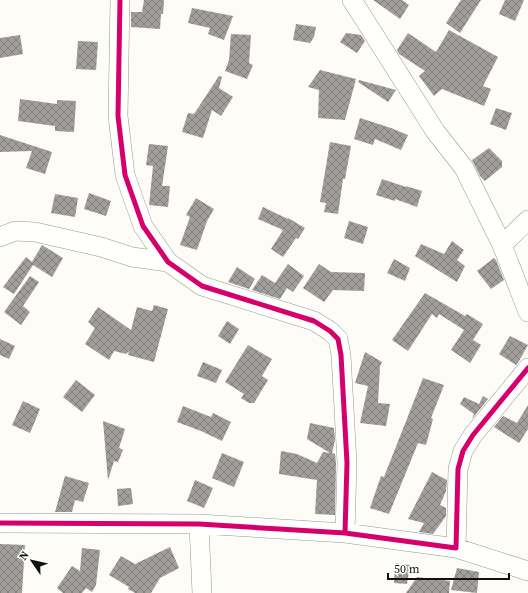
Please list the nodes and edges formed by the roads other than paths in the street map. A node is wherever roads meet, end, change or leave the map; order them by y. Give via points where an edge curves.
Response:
1 (120, 0) edge
2 (352, 0) edge
3 (528, 220) edge
4 (0, 237) edge
5 (502, 245) junction
6 (168, 262) junction
7 (528, 312) edge
8 (528, 368) edge
9 (0, 523) edge
10 (199, 524) junction
11 (345, 533) junction
12 (456, 548) junction
13 (528, 571) edge
14 (202, 593) edge

1 - 6 street via 118,116 125,175 143,226
2 - 5 street via 435,131 464,168
3 - 5 street
4 - 6 street via 15,231 35,232 132,256
5 - 7 street
6 - 11 street via 202,286 314,321 338,339 347,463
8 - 12 street via 463,451 458,469
9 - 10 street
10 - 11 street
10 - 14 street
11 - 12 street
12 - 13 street

